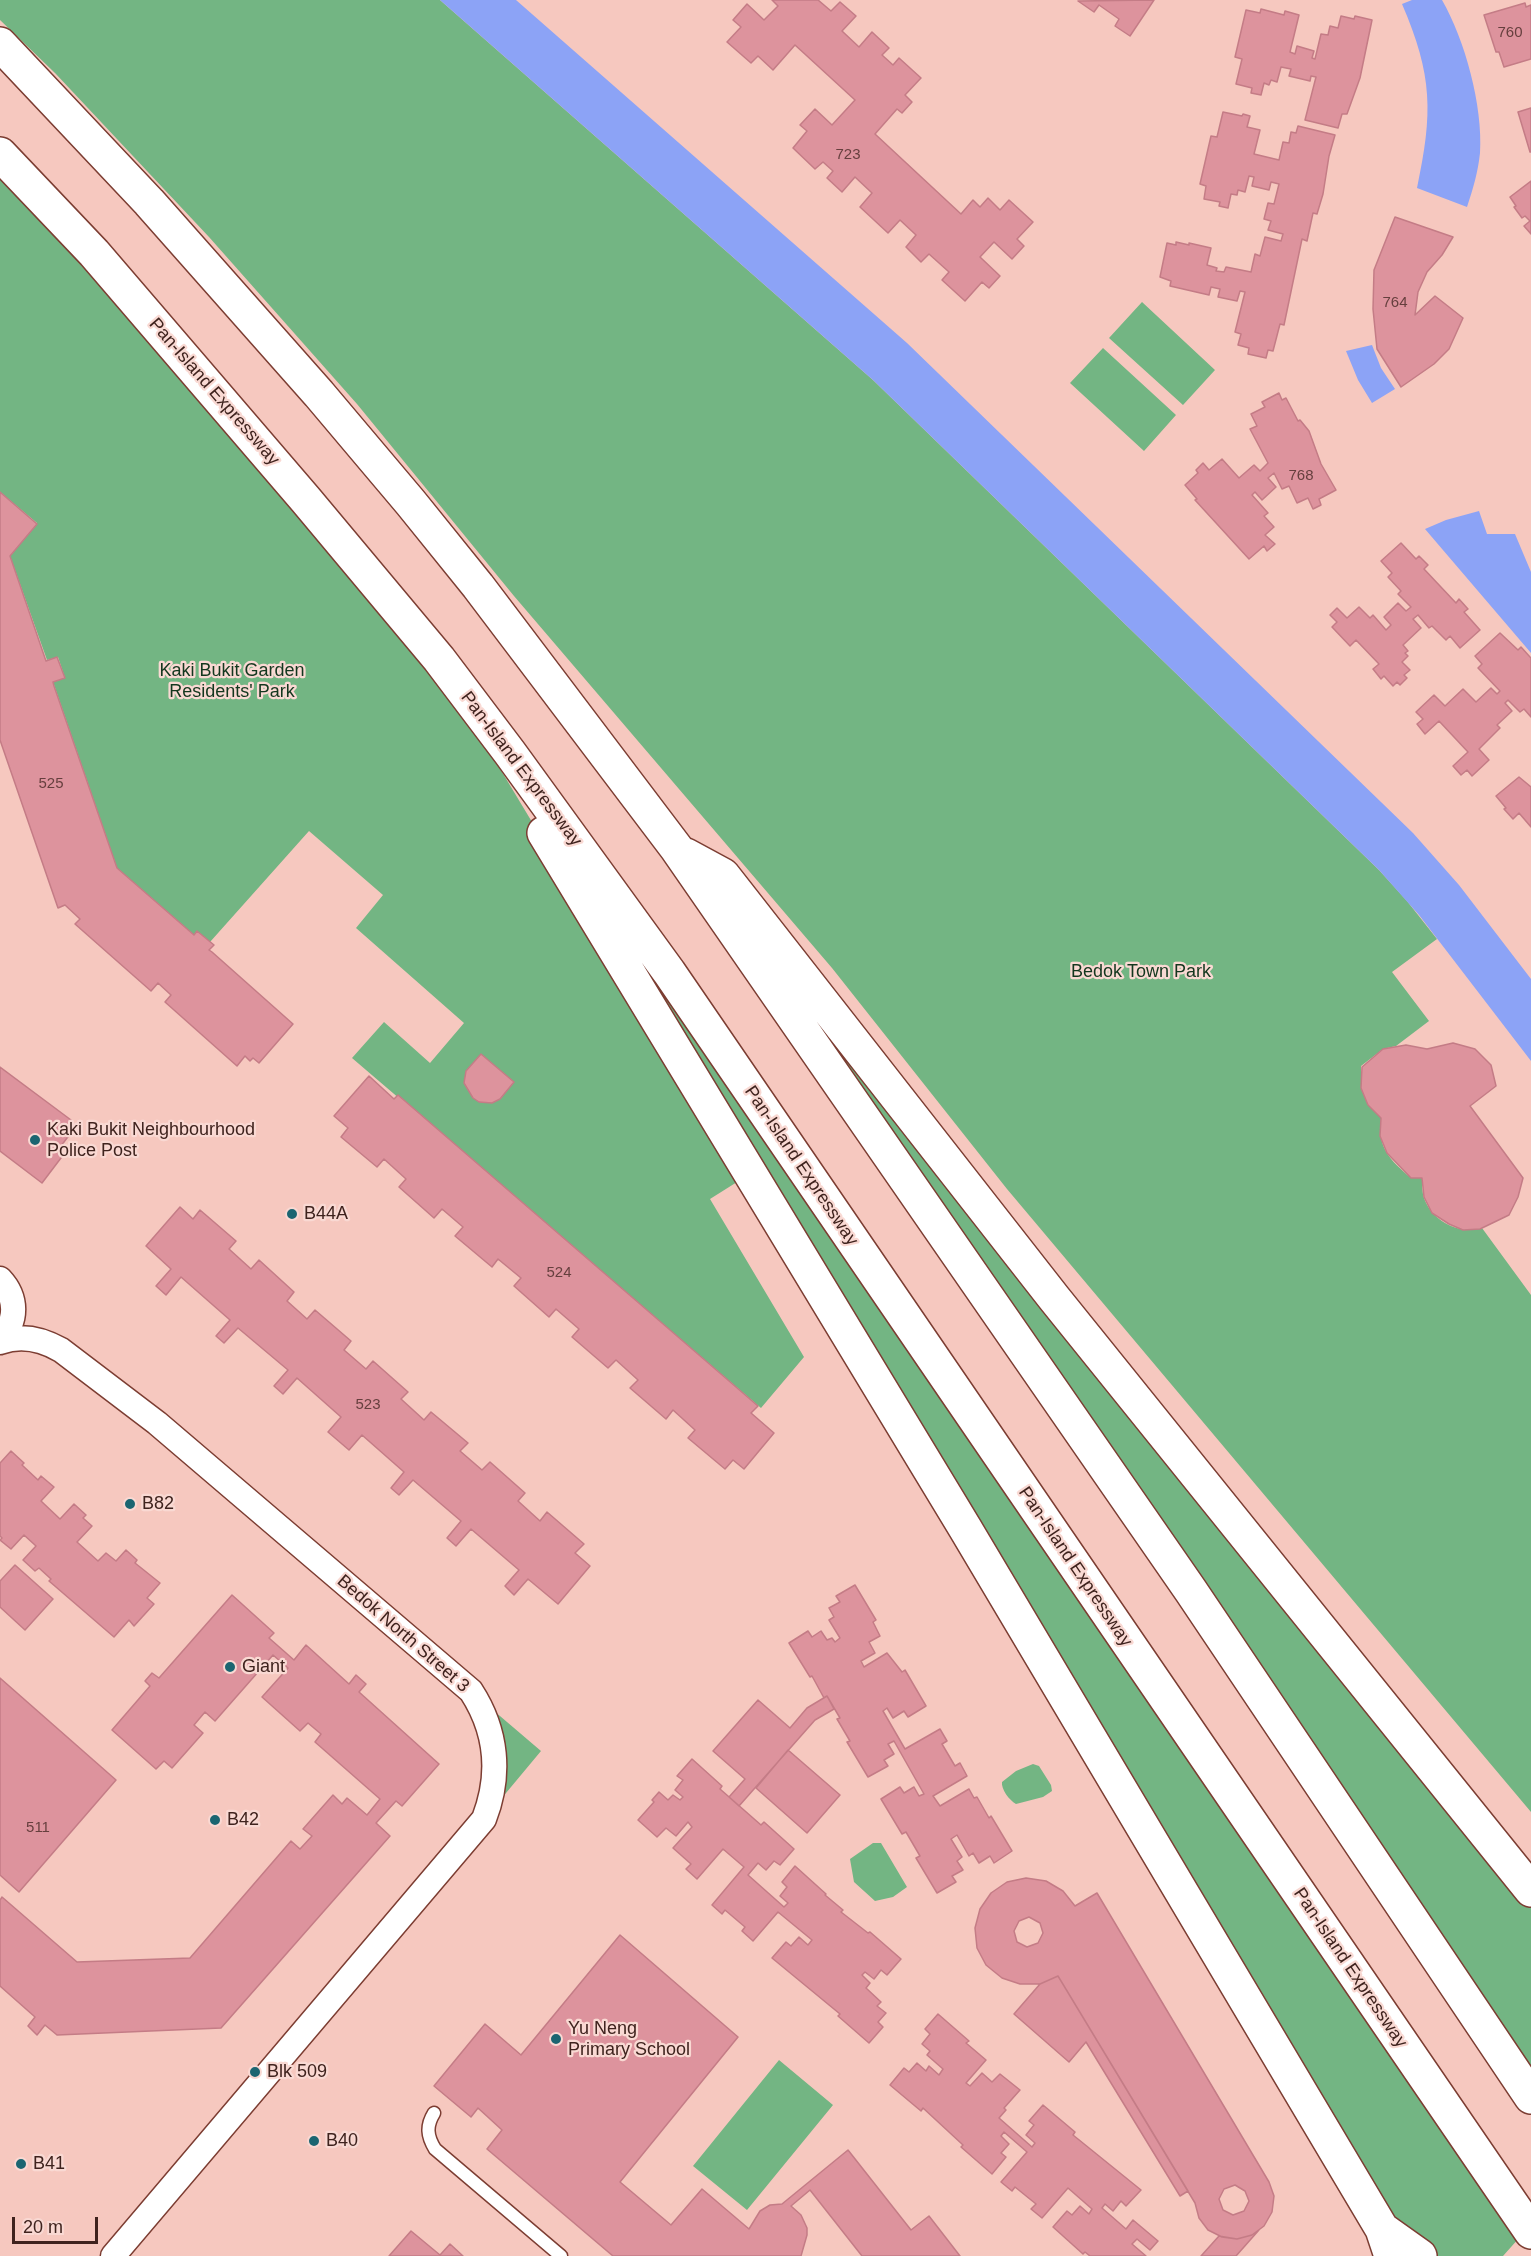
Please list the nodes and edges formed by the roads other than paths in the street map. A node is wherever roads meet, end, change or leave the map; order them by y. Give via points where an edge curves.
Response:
1 (0, 44) edge
2 (0, 154) edge
3 (439, 659) junction
4 (677, 849) junction
5 (0, 1279) edge
6 (0, 1341) edge
7 (1531, 1890) edge
8 (1531, 2097) edge
9 (434, 2113) dead end
10 (1531, 2232) edge
11 (1387, 2242) edge
12 (113, 2256) edge
13 (561, 2256) edge
14 (1420, 2256) edge

1 - 4 highway via 149,202 396,485 478,586
2 - 3 highway, Pan-Island Expressway via 94,253
3 - 10 highway, Pan-Island Expressway via 669,972
3 - 11 highway via 959,1518
4 - 7 highway via 723,875 1054,1298
4 - 8 highway via 1191,1592
5 - 6 street via 10,1292 13,1306 11,1323
6 - 12 street, Bedok North Street 3 via 46,1341 157,1423 471,1691 486,1718 494,1748 493,1790 484,1820
9 - 13 lane via 428,2133 435,2149
11 - 14 highway

